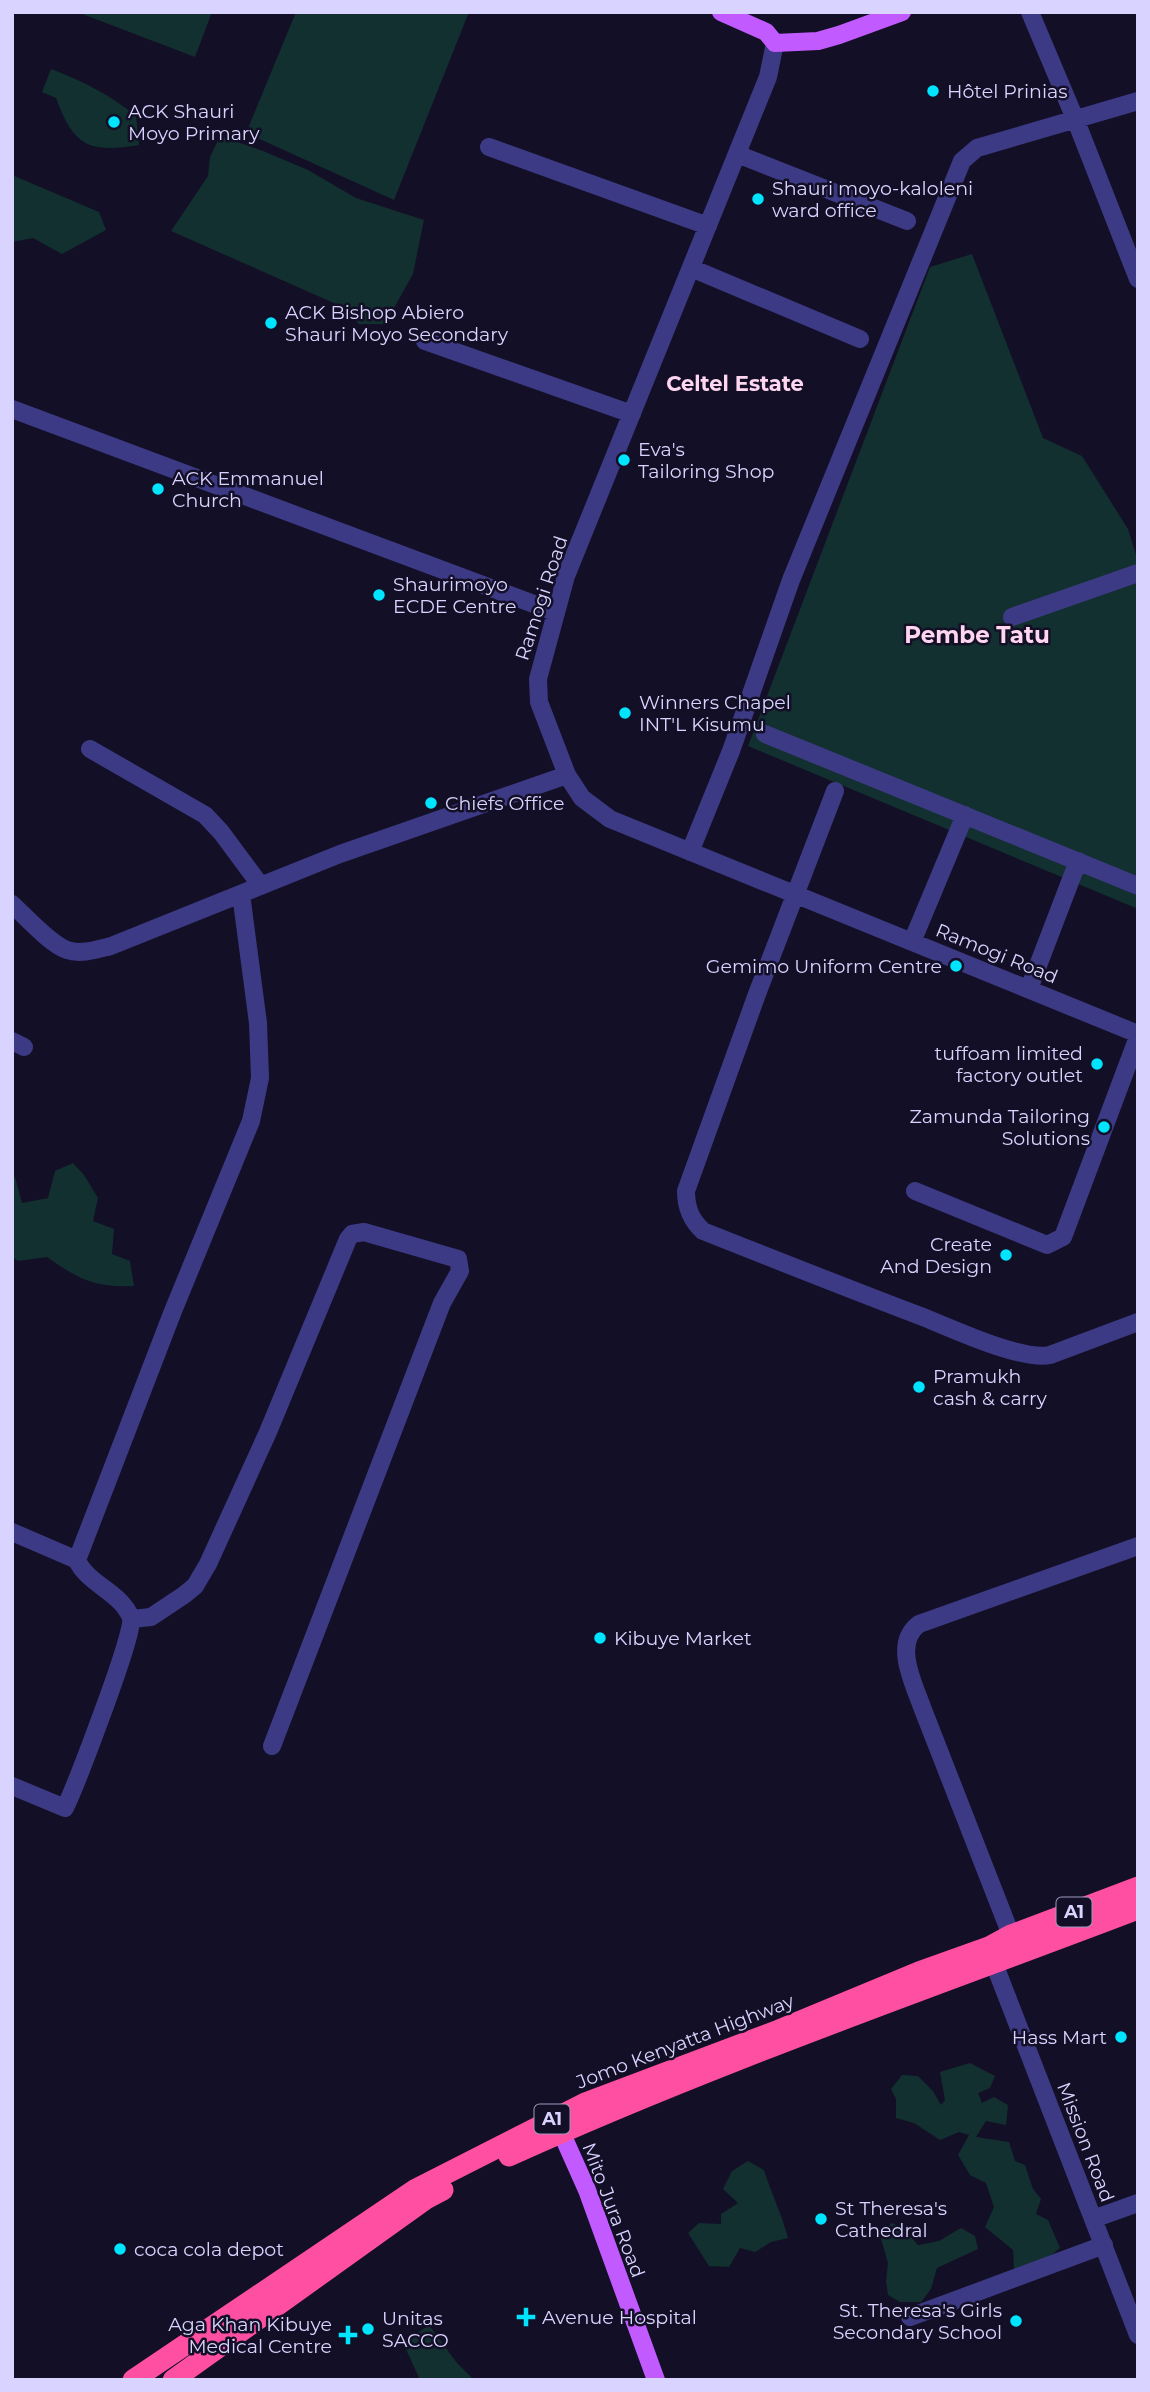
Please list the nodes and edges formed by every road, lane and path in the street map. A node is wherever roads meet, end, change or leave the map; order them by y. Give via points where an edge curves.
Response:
1 (721, 12) edge
2 (902, 12) edge
3 (1030, 12) edge
4 (775, 43) junction
5 (1138, 101) edge
6 (1076, 121) junction
7 (489, 147) dead end
8 (737, 154) junction
9 (907, 221) dead end
10 (708, 226) junction
11 (1133, 250) edge
12 (691, 268) junction
13 (1138, 279) edge
14 (860, 339) dead end
15 (425, 341) dead end
16 (12, 409) edge
17 (632, 414) junction
18 (1138, 573) edge
19 (555, 612) junction
20 (1012, 617) dead end
21 (765, 734) dead end
22 (89, 749) dead end
23 (567, 775) junction
24 (835, 791) dead end
25 (965, 815) junction
26 (690, 852) junction
27 (1078, 861) junction
28 (261, 886) junction
29 (1138, 886) edge
30 (241, 894) junction
31 (796, 895) junction
32 (12, 904) edge
33 (912, 942) junction
34 (1029, 989) junction
35 (1138, 1035) edge
36 (915, 1191) dead end
37 (1138, 1322) edge
38 (12, 1532) edge
39 (1138, 1546) edge
40 (77, 1560) junction
41 (132, 1619) junction
42 (272, 1746) dead end
43 (12, 1786) edge
44 (1138, 1887) edge
45 (1138, 1909) edge
46 (1011, 1936) junction
47 (991, 1955) junction
48 (562, 2134) junction
49 (1138, 2203) edge
50 (1093, 2219) junction
51 (1104, 2245) junction
52 (910, 2317) dead end
53 (1138, 2335) edge
54 (133, 2380) edge
55 (173, 2380) edge
56 (656, 2380) edge

1 - 4 main road via 765,32
2 - 4 main road via 839,36
3 - 6 street
4 - 8 street, Ramogi Road via 768,77
5 - 6 street
6 - 11 street
6 - 26 street via 977,148 962,161 791,580
7 - 10 street
8 - 9 street
8 - 10 street, Ramogi Road
10 - 12 street, Ramogi Road
11 - 13 street
12 - 14 street
12 - 17 street, Ramogi Road
15 - 17 street
16 - 19 street
17 - 19 street, Ramogi Road
18 - 20 street
19 - 23 street, Ramogi Road via 538,691
21 - 25 street
22 - 28 street via 205,816
23 - 26 street, Ramogi Road via 582,798 610,819
23 - 28 street
24 - 31 street
25 - 27 street
25 - 33 street
26 - 31 street, Ramogi Road
27 - 29 street
27 - 34 street
28 - 30 street
30 - 32 street via 111,946 79,952 55,942
30 - 40 street via 260,1079 251,1121
31 - 33 street, Ramogi Road
31 - 37 street via 686,1191 692,1219 704,1231 992,1344 1035,1356 1050,1355
33 - 34 street, Ramogi Road
34 - 35 street, Ramogi Road
35 - 36 street via 1063,1237 1047,1245
38 - 40 street
39 - 46 street via 919,1624 905,1642 922,1707
40 - 41 street
41 - 42 street via 151,1617 184,1595 208,1564 352,1234 364,1232 458,1259 460,1271 442,1303
41 - 43 street via 118,1669 65,1808
44 - 46 highway, Jomo Kenyatta Highway / A1
45 - 47 highway, Jomo Kenyatta Highway / A1
46 - 47 highway, Jomo Kenyatta Highway / A1
47 - 48 highway, Jomo Kenyatta Highway / A1
47 - 50 street, Mission Road
47 - 54 highway, Jomo Kenyatta Highway / A1 via 919,1972 585,2103 416,2189
48 - 55 highway, Jomo Kenyatta Highway / A1 via 482,2168 426,2199
48 - 56 main road, Mito Jura Road
49 - 50 street
50 - 51 street, Mission Road
51 - 52 street
51 - 53 street, Mission Road

